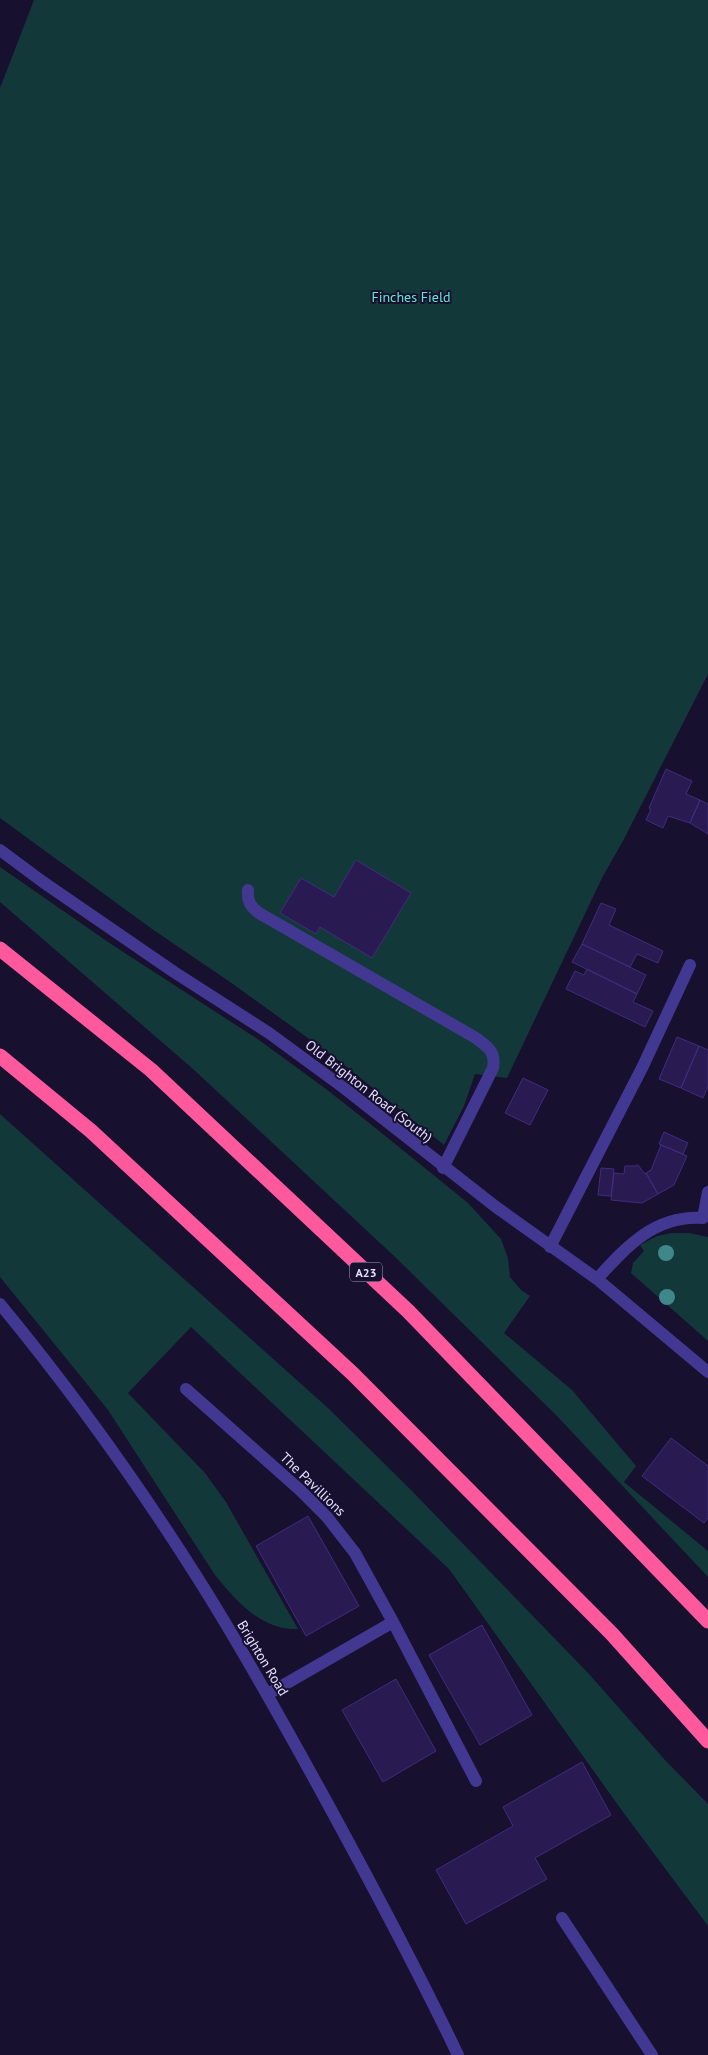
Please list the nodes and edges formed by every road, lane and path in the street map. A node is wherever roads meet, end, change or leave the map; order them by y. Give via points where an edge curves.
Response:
1 (0, 850) edge
2 (248, 890) dead end
3 (0, 949) edge
4 (690, 965) dead end
5 (0, 1056) edge
6 (443, 1168) junction
7 (708, 1192) edge
8 (705, 1218) edge
9 (550, 1247) junction
10 (597, 1279) junction
11 (0, 1304) edge
12 (708, 1372) edge
13 (186, 1388) dead end
14 (708, 1621) edge
15 (393, 1622) junction
16 (268, 1694) junction
17 (708, 1742) edge
18 (476, 1781) dead end
19 (562, 1918) dead end
20 (458, 2055) edge
21 (652, 2055) edge

1 - 6 street, Old Brighton Road (South) via 269,1033 344,1088
2 - 6 street via 250,906 259,913 476,1038 492,1052 495,1059 493,1068
3 - 14 highway, A23 via 151,1070 408,1311
4 - 9 street via 643,1066
5 - 17 highway via 91,1131 353,1374 612,1634
6 - 9 street, Old Brighton Road (South)
7 - 8 street
8 - 10 street via 673,1220 645,1232 621,1252
9 - 10 street, Old Brighton Road (South)
10 - 12 street, Old Brighton Road (South)
11 - 16 street, Brighton Road via 58,1375 122,1465 197,1576
13 - 15 street, The Pavillions via 327,1517 355,1553
15 - 16 street
15 - 18 street, The Pavillions
16 - 20 street, Brighton Road via 372,1884
19 - 21 street

